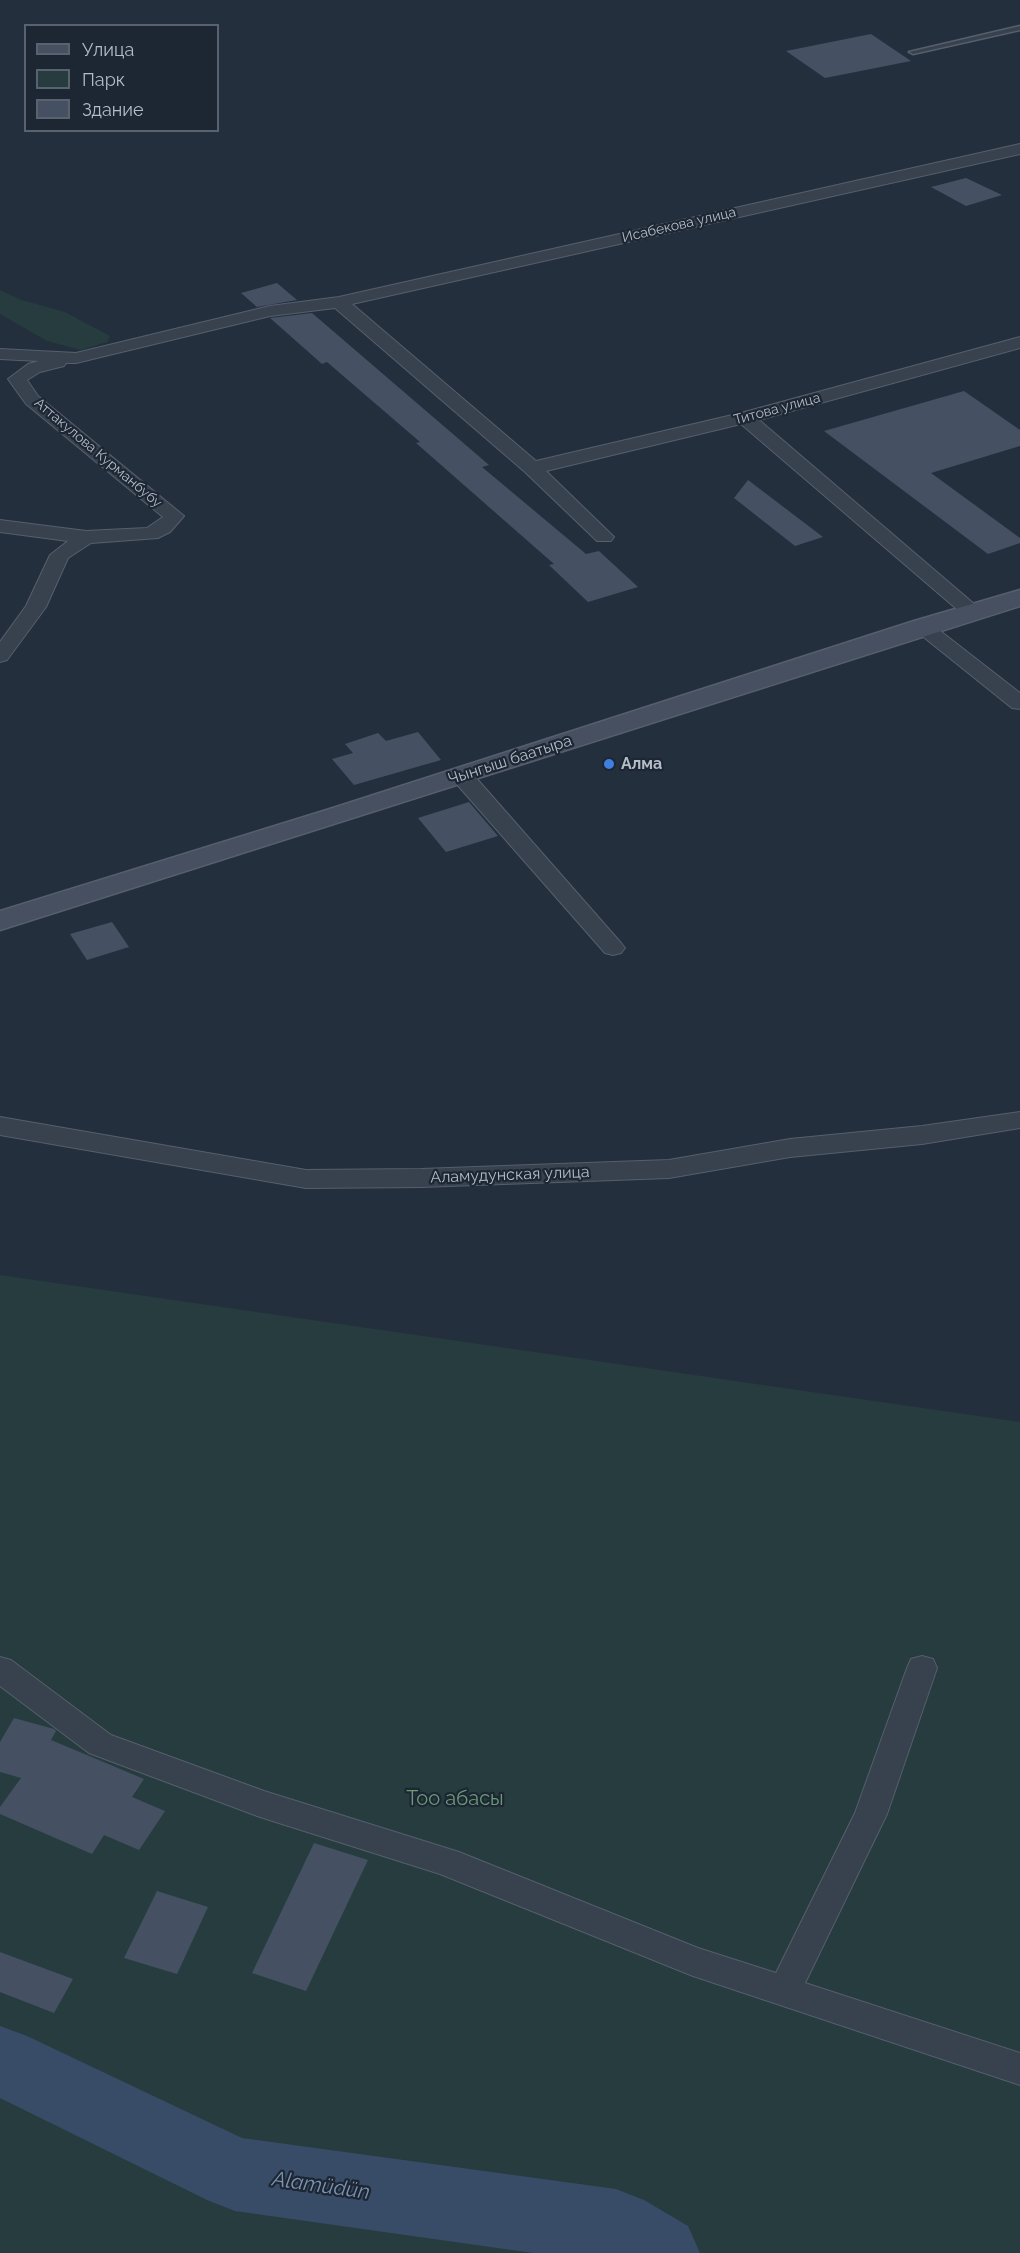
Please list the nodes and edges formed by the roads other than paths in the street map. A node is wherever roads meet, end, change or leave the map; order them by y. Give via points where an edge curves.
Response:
1 (1020, 28) edge
2 (913, 52) dead end
3 (1020, 149) edge
4 (339, 302) junction
5 (1020, 342) edge
6 (0, 354) edge
7 (76, 358) junction
8 (745, 418) junction
9 (532, 468) junction
10 (0, 526) edge
11 (86, 537) junction
12 (604, 537) dead end
13 (1020, 598) edge
14 (973, 613) junction
15 (923, 627) junction
16 (0, 657) edge
17 (1020, 703) edge
18 (462, 776) junction
19 (0, 921) edge
20 (613, 948) dead end
21 (1020, 1120) edge
22 (0, 1126) edge
23 (922, 1668) dead end
24 (0, 1669) edge
25 (784, 1991) junction
26 (1020, 2069) edge

1 - 2 lane
3 - 4 street, Исабекова улица
4 - 7 street, Исабекова улица via 270,311
4 - 9 street
5 - 8 street, Титова улица
6 - 7 street
7 - 11 street, Аттакулова Курманбубу via 34,368 17,379 32,400 174,516 151,534
8 - 9 street, Титова улица
8 - 14 street
9 - 12 street
10 - 11 street, Аттакулова Курманбубу
11 - 16 street via 60,555 36,607
13 - 14 main road, Чынгыш баатыра
14 - 15 main road, Чынгыш баатыра
15 - 17 street
15 - 18 main road, Чынгыш баатыра
18 - 19 main road, Чынгыш баатыра
18 - 20 street
21 - 22 street, Аламудунская улица via 922,1135 790,1148 669,1169 317,1179
23 - 25 street via 871,1814
24 - 25 street via 100,1744 260,1803 447,1862 693,1961
25 - 26 street

